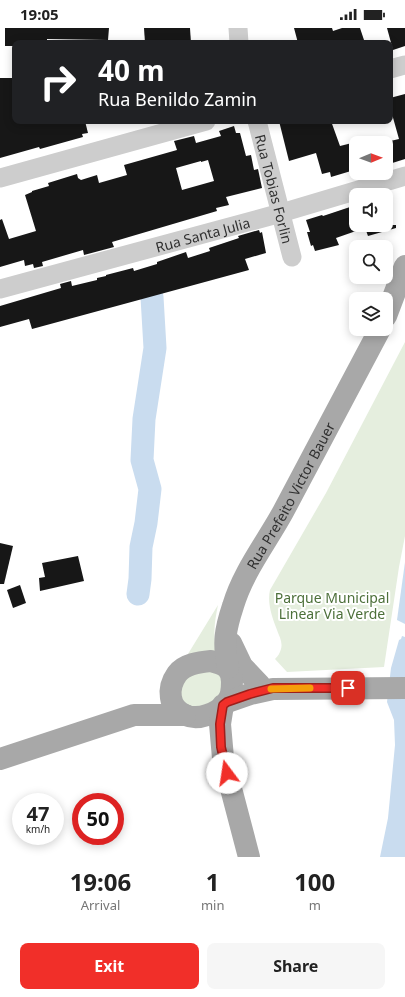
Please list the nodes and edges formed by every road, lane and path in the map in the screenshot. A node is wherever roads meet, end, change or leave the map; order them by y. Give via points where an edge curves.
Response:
1 (238, 28) edge
2 (239, 40) edge
3 (405, 65) edge
4 (393, 68) edge
5 (195, 124) edge
6 (258, 124) edge
7 (405, 176) edge
8 (0, 178) edge
9 (281, 213) junction
10 (292, 257) dead end
11 (405, 266) edge
12 (0, 289) edge
13 (393, 298) edge
14 (376, 336) edge
15 (227, 627) junction
16 (229, 671) junction
17 (177, 673) junction
18 (275, 687) junction
19 (405, 688) edge
20 (225, 704) junction
21 (134, 715) junction
22 (185, 715) junction
23 (0, 759) edge
24 (249, 857) edge

1 - 2 street
3 - 4 street
5 - 8 street
6 - 9 street, Rua Tobias Forlin
7 - 9 street, Rua Santa Julia
9 - 10 street, Rua Tobias Forlin
9 - 12 street, Rua Santa Julia
11 - 13 main road
14 - 15 main road, Rua Prefeito Victor Bauer via 240,585
15 - 16 main road, Rua Prefeito Victor Bauer via 224,641
15 - 18 main road via 229,639 242,666
16 - 17 main road via 219,663 210,661 192,664
16 - 18 main road
16 - 20 main road via 232,688
17 - 21 main road
17 - 22 main road via 170,697 176,709
18 - 19 main road
18 - 20 main road
20 - 22 main road via 210,715
20 - 24 main road via 220,724 222,753
21 - 22 main road
21 - 23 main road

